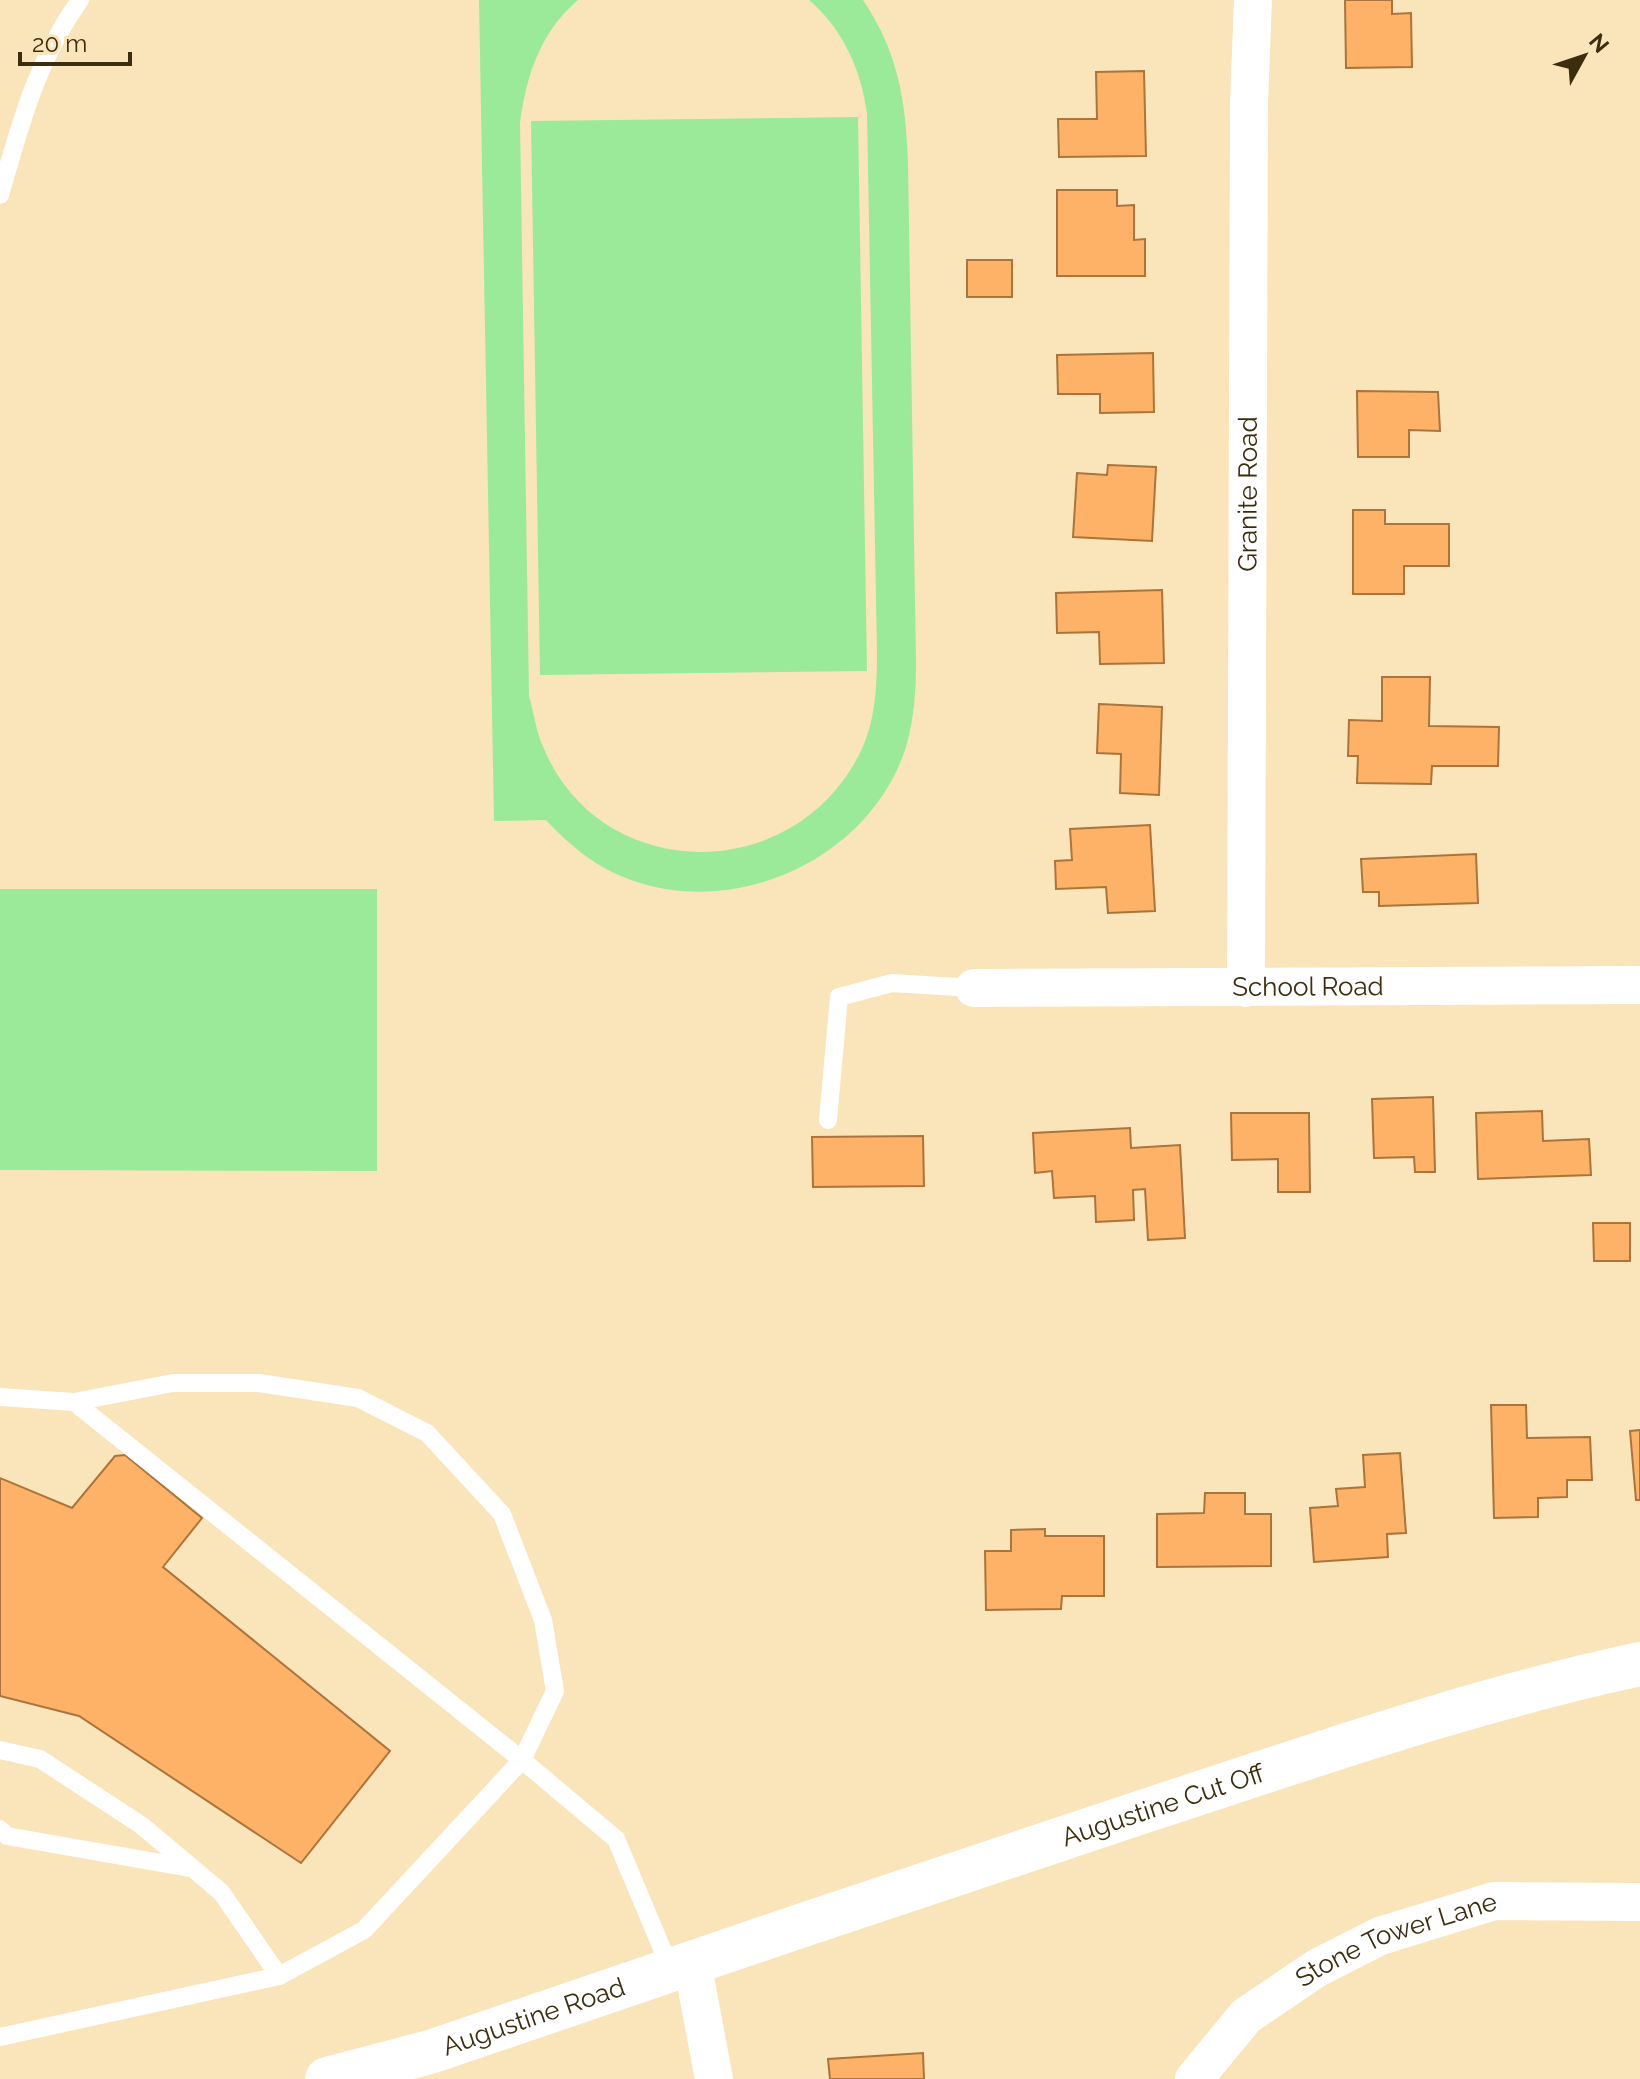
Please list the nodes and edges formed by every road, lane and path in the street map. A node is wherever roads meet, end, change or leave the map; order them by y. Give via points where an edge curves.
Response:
1 (80, 0) edge
2 (1253, 0) edge
3 (0, 195) edge
4 (1640, 985) edge
5 (974, 988) joint
6 (1246, 988) junction
7 (828, 1120) dead end
8 (0, 1397) edge
9 (74, 1402) junction
10 (1640, 1664) edge
11 (0, 1750) edge
12 (522, 1760) junction
13 (0, 1829) edge
14 (193, 1868) junction
15 (1640, 1902) edge
16 (682, 1966) junction
17 (279, 1976) junction
18 (0, 2037) edge
19 (327, 2079) edge
20 (714, 2079) edge
21 (1194, 2079) edge

1 - 3 lane via 56,33 32,85
2 - 6 street, Granite Road
4 - 6 street, School Road
5 - 6 street, School Road
5 - 7 lane via 892,983 839,997
8 - 9 lane
9 - 12 lane
9 - 12 lane via 173,1383 259,1383 358,1398 427,1433 502,1514 543,1620 555,1691
10 - 16 street, Augustine Cut Off via 1361,1740
11 - 14 lane via 40,1759 141,1825
12 - 16 lane via 616,1839
12 - 17 lane via 364,1930
13 - 14 lane via 7,1836
14 - 17 lane via 221,1892
15 - 21 street, Stone Tower Lane via 1494,1901 1380,1936 1317,1968 1246,2016
16 - 19 street, Augustine Road via 430,2052
16 - 20 street
17 - 18 lane

